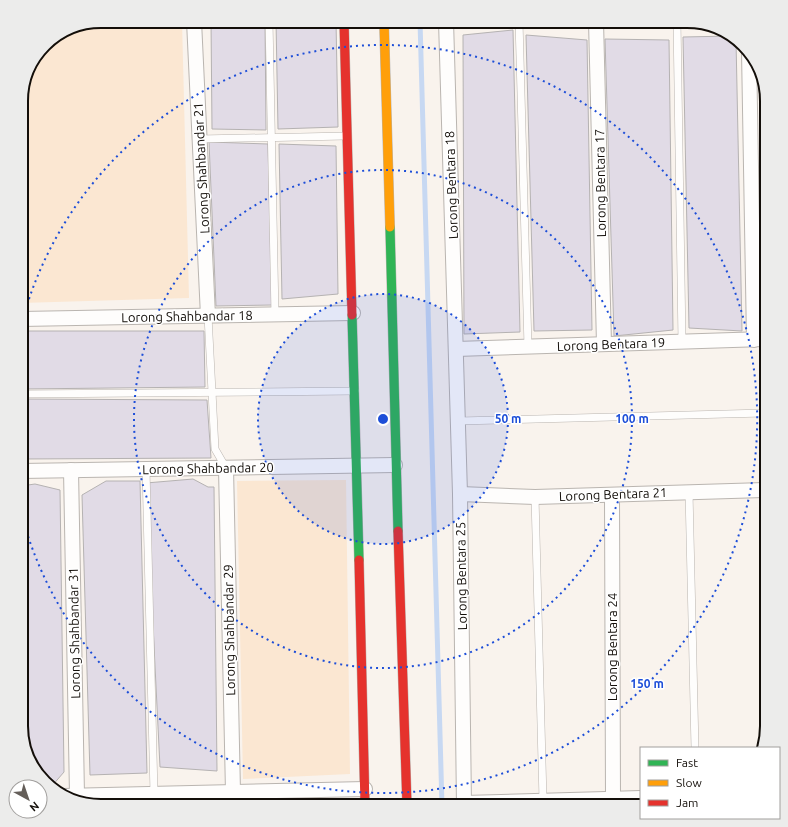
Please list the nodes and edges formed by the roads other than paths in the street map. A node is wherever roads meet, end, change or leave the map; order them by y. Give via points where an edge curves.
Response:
1 (194, 28) edge
2 (269, 28) edge
3 (344, 28) edge
4 (384, 28) edge
5 (446, 28) edge
6 (519, 28) edge
7 (596, 28) edge
8 (677, 28) edge
9 (750, 64) edge
10 (347, 136) junction
11 (271, 138) junction
12 (200, 139) junction
13 (353, 313) junction
14 (275, 314) junction
15 (208, 316) junction
16 (760, 316) edge
17 (28, 319) edge
18 (760, 340) edge
19 (682, 342) junction
20 (604, 344) junction
21 (528, 346) junction
22 (456, 349) junction
23 (211, 392) junction
24 (356, 392) junction
25 (28, 394) edge
26 (760, 413) edge
27 (458, 422) junction
28 (395, 465) junction
29 (356, 466) junction
30 (226, 468) junction
31 (146, 469) junction
32 (71, 470) junction
33 (28, 471) edge
34 (760, 490) edge
35 (689, 492) junction
36 (460, 494) junction
37 (612, 494) junction
38 (534, 497) junction
39 (695, 747) edge
40 (365, 789) junction
41 (233, 792) junction
42 (77, 795) joint
43 (159, 798) edge
44 (640, 798) edge
45 (365, 799) edge
46 (407, 799) edge
47 (464, 799) edge
48 (543, 799) edge
49 (613, 799) joint

1 - 12 street, Lorong Shahbandar 21
2 - 11 lane
3 - 10 street
4 - 28 street
5 - 22 street, Lorong Bentara 18
6 - 21 lane
7 - 20 street, Lorong Bentara 17
8 - 19 lane
9 - 16 street
10 - 11 lane
10 - 13 street
11 - 12 lane
11 - 14 lane
12 - 15 street, Lorong Shahbandar 21
13 - 14 street, Lorong Shahbandar 18
13 - 24 street
14 - 15 street, Lorong Shahbandar 18
15 - 17 street, Lorong Shahbandar 18
15 - 23 lane
18 - 19 street, Lorong Bentara 19
19 - 20 street, Lorong Bentara 19
20 - 21 street, Lorong Bentara 19
21 - 22 street, Lorong Bentara 19
22 - 27 street, Lorong Bentara 25
23 - 24 lane
23 - 25 lane
23 - 30 lane via 215,449
24 - 29 street
26 - 27 lane
27 - 36 street, Lorong Bentara 25
28 - 29 street, Lorong Shahbandar 20
28 - 46 street
29 - 30 street, Lorong Shahbandar 20
29 - 40 street
30 - 31 street, Lorong Shahbandar 20
30 - 41 street, Lorong Shahbandar 29
31 - 32 street, Lorong Shahbandar 20
31 - 43 lane
32 - 33 street, Lorong Shahbandar 20
32 - 42 street, Lorong Shahbandar 31
34 - 35 street, Lorong Bentara 21
35 - 37 street, Lorong Bentara 21
35 - 39 lane
36 - 38 street, Lorong Bentara 21
36 - 47 street, Lorong Bentara 25
37 - 38 street, Lorong Bentara 21
37 - 49 street, Lorong Bentara 24
38 - 48 lane
40 - 41 street
40 - 45 street
41 - 43 street
42 - 43 street
44 - 49 street

